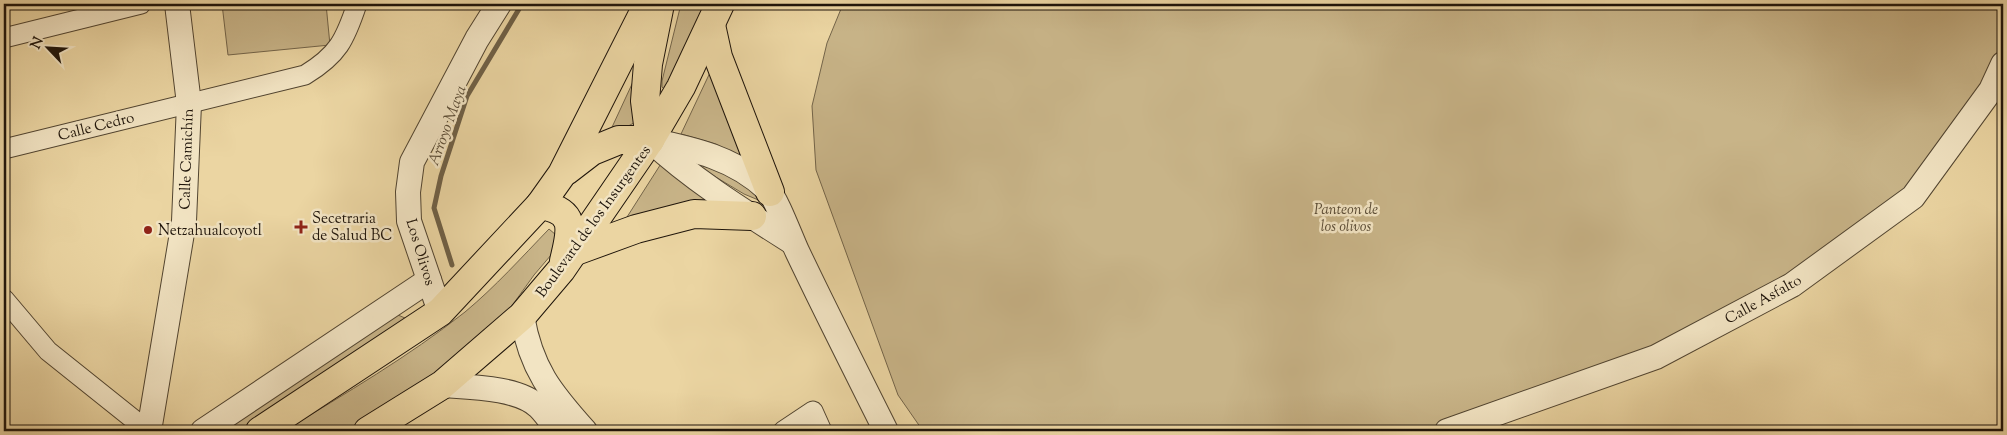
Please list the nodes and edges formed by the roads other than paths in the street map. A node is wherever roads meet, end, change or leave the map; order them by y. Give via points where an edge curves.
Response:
1 (141, 4) edge
2 (177, 4) edge
3 (357, 4) edge
4 (485, 4) edge
5 (499, 4) edge
6 (648, 4) edge
7 (660, 4) edge
8 (715, 15) edge
9 (4, 38) edge
10 (477, 40) junction
11 (2003, 64) edge
12 (189, 104) junction
13 (650, 140) junction
14 (4, 149) edge
15 (562, 174) junction
16 (770, 192) junction
17 (540, 205) junction
18 (752, 216) junction
19 (792, 242) junction
20 (567, 261) junction
21 (429, 280) junction
22 (4, 298) edge
23 (440, 312) junction
24 (522, 316) junction
25 (442, 385) junction
26 (148, 431) edge
27 (203, 431) edge
28 (260, 431) edge
29 (368, 431) edge
30 (558, 431) edge
31 (585, 431) edge
32 (783, 431) edge
33 (822, 431) edge
34 (886, 431) edge
35 (1447, 431) edge

1 - 9 street
2 - 12 street, Calle Camichín
3 - 12 street, Calle Cedro via 336,53 305,75
4 - 10 street
5 - 10 street, Los Olivos
6 - 15 main road
7 - 13 main road via 648,64 645,101
8 - 13 main road, Boulevard de los Insurgentes via 681,87
8 - 16 main road via 718,57
10 - 21 street, Los Olivos via 412,162 409,221
11 - 35 street, Calle Asfalto via 1991,90 1913,197 1792,285 1656,357
12 - 14 street, Calle Cedro
12 - 26 street, Calle Camichín via 184,221
13 - 15 main road via 619,140 592,151
13 - 16 street via 720,159 755,178
13 - 18 street via 675,163
13 - 20 main road, Boulevard de los Insurgentes
15 - 17 main road
16 - 19 street
17 - 20 main road via 562,212 570,224
17 - 23 main road
18 - 19 street
18 - 20 main road via 694,214 636,229
19 - 34 street
20 - 24 main road, Boulevard de los Insurgentes
21 - 23 street, Los Olivos
21 - 27 street
22 - 26 street via 48,350
23 - 28 main road
24 - 25 main road, Boulevard de los Insurgentes
24 - 31 street via 533,361 557,400
25 - 29 main road, Boulevard de los Insurgentes
25 - 30 street via 513,394 537,406
32 - 33 street via 813,411

